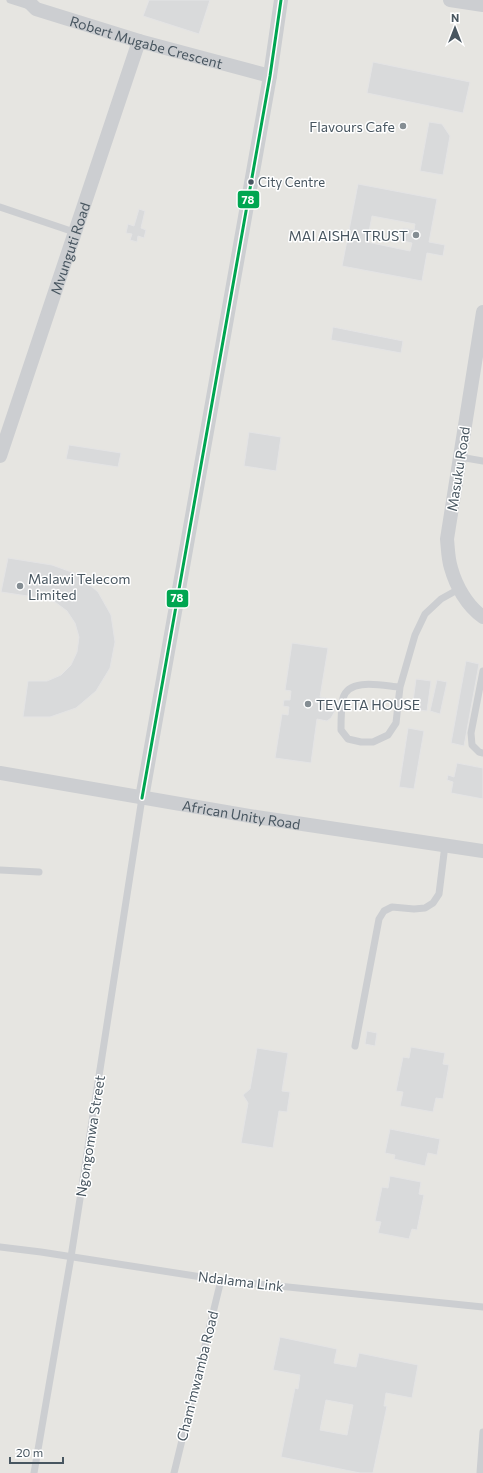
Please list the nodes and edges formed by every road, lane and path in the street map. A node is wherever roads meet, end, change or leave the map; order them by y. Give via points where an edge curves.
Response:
1 (10, 0) edge
2 (281, 0) edge
3 (450, 0) edge
4 (32, 4) edge
5 (483, 5) edge
6 (139, 41) junction
7 (270, 76) junction
8 (0, 207) edge
9 (74, 232) junction
10 (483, 316) edge
11 (0, 456) edge
12 (460, 457) junction
13 (483, 461) edge
14 (459, 589) junction
15 (483, 617) edge
16 (483, 671) edge
17 (400, 687) junction
18 (483, 753) edge
19 (0, 773) edge
20 (142, 798) junction
21 (445, 845) junction
22 (483, 851) edge
23 (0, 870) edge
24 (39, 872) dead end
25 (355, 1046) dead end
26 (0, 1247) edge
27 (71, 1257) junction
28 (221, 1280) junction
29 (483, 1307) edge
30 (483, 1432) edge
31 (34, 1473) edge
32 (174, 1473) edge
33 (480, 1473) edge

1 - 4 lane
2 - 7 street
3 - 5 street
4 - 6 street, Robert Mugabe Crescent
6 - 7 street, Robert Mugabe Crescent
6 - 9 street, Mvunguti Road
7 - 20 street
8 - 9 lane
9 - 11 street, Mvunguti Road
10 - 12 street, Masuku Road
12 - 13 lane
12 - 14 street, Masuku Road via 447,540 451,567
14 - 15 street, Masuku Road via 475,611
14 - 17 lane via 441,599 426,614 415,634
16 - 18 lane via 470,733 472,745
17 - 17 lane via 396,723 388,735 372,742 348,739 341,730 344,697 351,688 362,684
19 - 20 street, African Unity Road
20 - 21 street, African Unity Road
20 - 27 lane, Ngongomwa Street
21 - 22 street, African Unity Road
21 - 25 lane via 439,894 433,903 425,908 392,907 384,911 379,919
23 - 24 lane
26 - 27 lane, Ndalama Link
27 - 28 lane, Ndalama Link
27 - 31 lane, Ngongomwa Street
28 - 29 lane, Ndalama Link
28 - 32 lane, Cham'mwamba Road
30 - 33 lane

